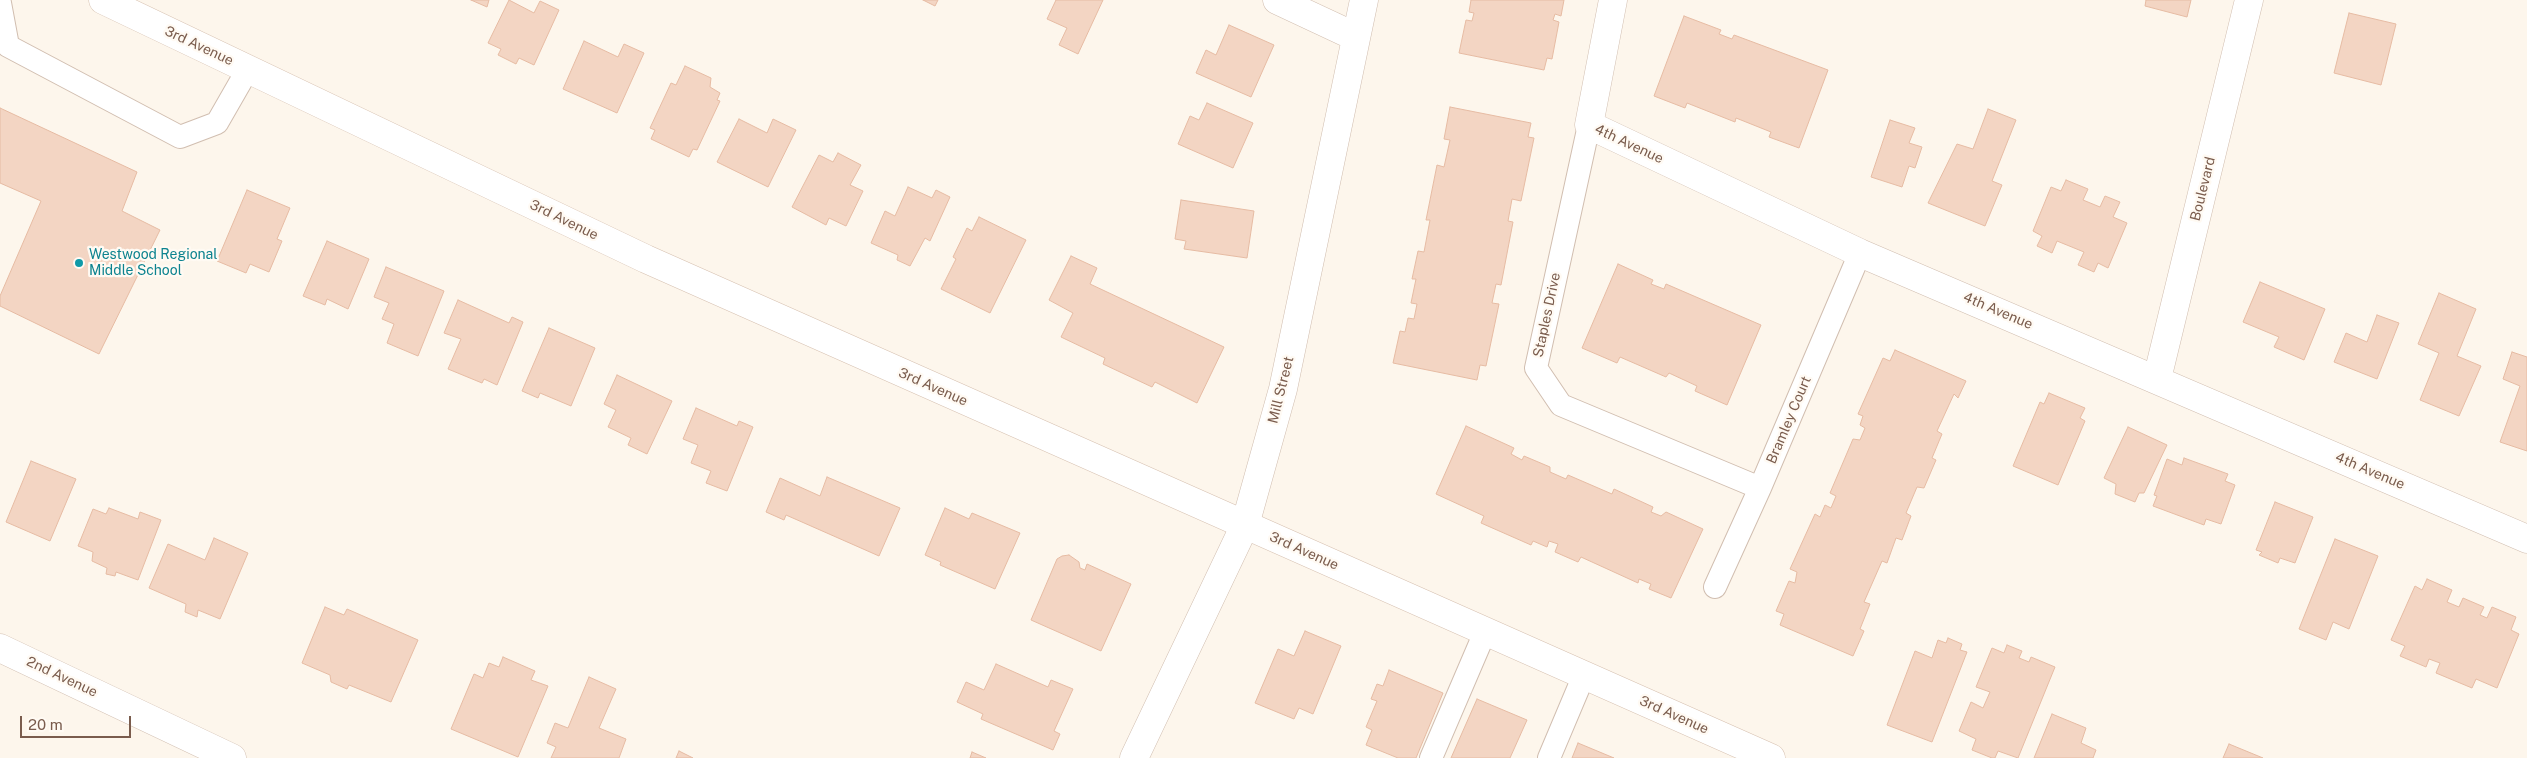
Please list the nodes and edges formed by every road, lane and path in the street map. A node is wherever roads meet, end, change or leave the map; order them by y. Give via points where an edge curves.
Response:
1 (103, 0) edge
2 (1277, 0) edge
3 (1364, 0) edge
4 (1613, 0) edge
5 (2249, 0) edge
6 (0, 1) edge
7 (1356, 37) junction
8 (248, 69) junction
9 (1589, 125) junction
10 (1860, 253) junction
11 (2157, 379) junction
12 (1760, 488) junction
13 (1245, 525) junction
14 (2527, 539) edge
15 (1714, 587) dead end
16 (1485, 632) junction
17 (0, 648) edge
18 (1584, 675) junction
19 (232, 758) edge
20 (1134, 758) edge
21 (1431, 758) edge
22 (1549, 758) edge
23 (1771, 758) edge

1 - 8 street, 3rd Avenue
2 - 7 street
3 - 7 street, Mill Street
4 - 9 street, 4th Avenue
5 - 11 street, Boulevard
6 - 8 lane via 8,46 180,137 217,123
7 - 13 street, Mill Street via 1283,388
8 - 13 street, 3rd Avenue via 646,259
9 - 10 street, 4th Avenue
9 - 12 lane, Staples Drive via 1536,368 1562,405
10 - 11 street, 4th Avenue
10 - 12 lane, Bramley Court
11 - 14 street, 4th Avenue
12 - 15 lane, Bramley Court
13 - 16 street, 3rd Avenue
13 - 20 street, Mill Street
16 - 18 street, 3rd Avenue
16 - 21 lane
17 - 19 street, 2nd Avenue
18 - 22 lane
18 - 23 street, 3rd Avenue

